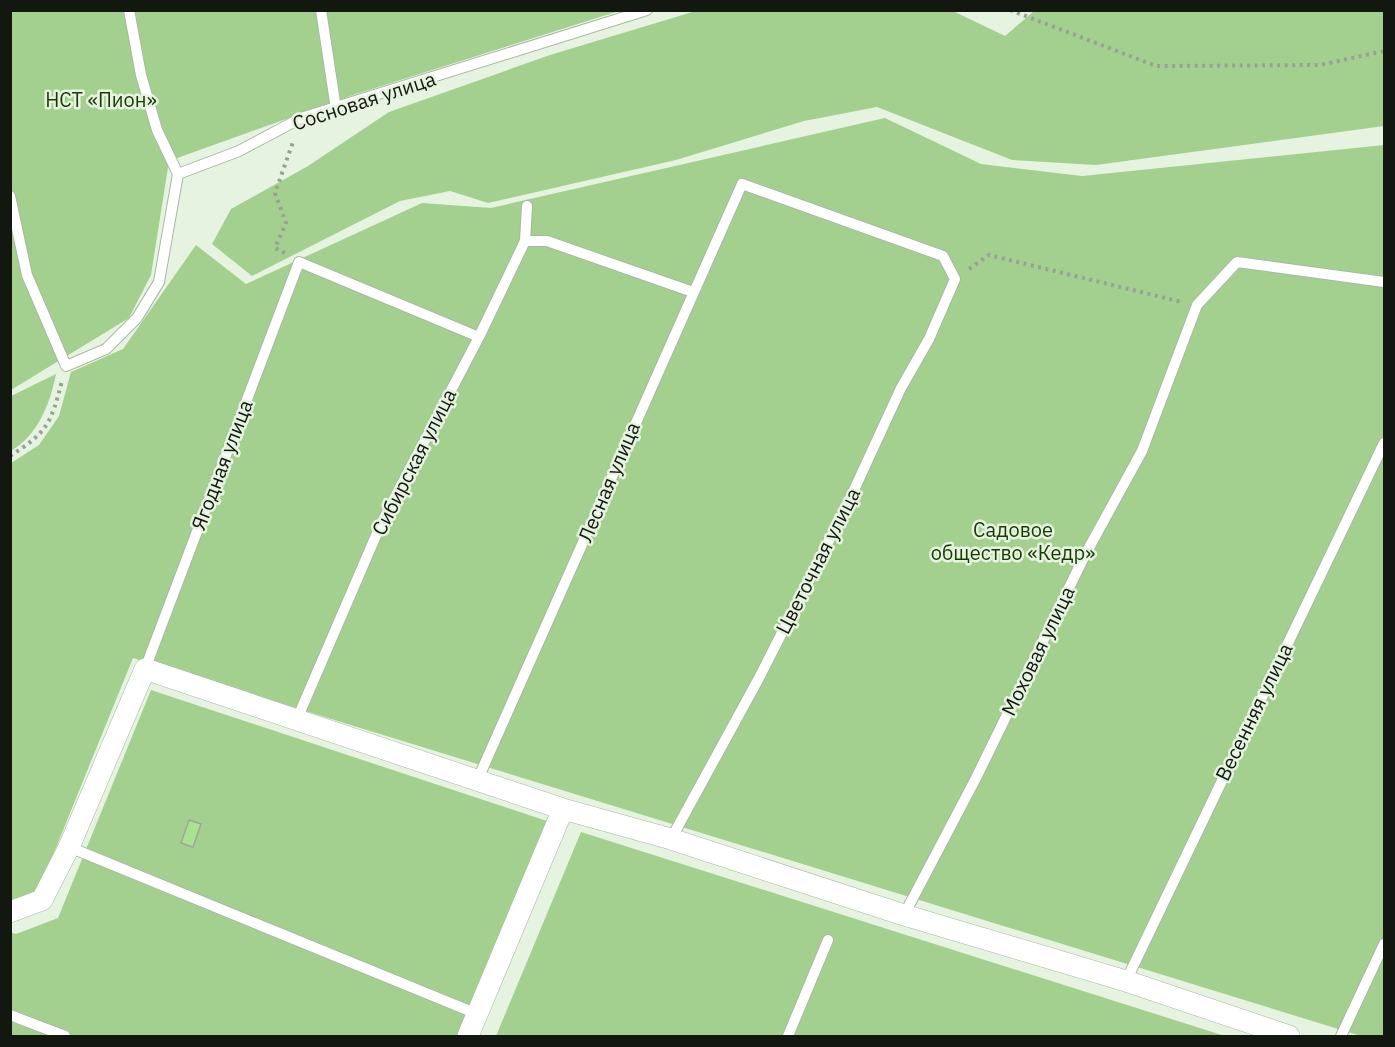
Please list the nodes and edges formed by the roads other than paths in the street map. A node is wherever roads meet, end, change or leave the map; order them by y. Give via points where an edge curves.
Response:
1 (129, 10) edge
2 (321, 10) edge
3 (647, 10) edge
4 (336, 109) junction
5 (178, 174) junction
6 (742, 184) joint
7 (10, 196) edge
8 (527, 206) dead end
9 (525, 241) junction
10 (1384, 282) edge
11 (693, 292) junction
12 (479, 337) junction
13 (1384, 443) edge
14 (145, 669) junction
15 (297, 719) junction
16 (477, 781) junction
17 (563, 809) junction
18 (671, 839) junction
19 (69, 847) junction
20 (10, 912) edge
21 (904, 915) junction
22 (828, 940) dead end
23 (1384, 944) edge
24 (1126, 981) junction
25 (477, 1014) junction
26 (10, 1016) edge
27 (65, 1036) edge
28 (468, 1036) edge
29 (788, 1036) edge
30 (1289, 1036) edge
31 (1341, 1036) edge

1 - 5 lane via 141,75 157,130
2 - 4 lane
3 - 4 lane, Сосновая улица
4 - 5 lane, Сосновая улица via 301,118 239,151
5 - 7 lane via 159,282 137,318 106,349 66,366 27,276
6 - 11 lane, Лесная улица
6 - 18 lane, Цветочная улица via 943,256 955,279 848,503
8 - 9 lane, Сибирская улица
9 - 11 lane via 547,241
9 - 12 lane, Сибирская улица
10 - 21 lane, Моховая улица via 1237,262 1197,305 1142,451 1085,555
11 - 16 lane, Лесная улица
12 - 14 lane, Ягодная улица via 299,262
12 - 15 lane, Сибирская улица via 381,524
13 - 24 lane, Весенняя улица
14 - 15 street
14 - 19 street
15 - 16 street
16 - 17 street
17 - 18 street
17 - 25 street
18 - 21 street
19 - 20 street via 42,900
19 - 25 lane
21 - 24 street
22 - 29 lane
23 - 31 lane
24 - 30 street
25 - 28 street
26 - 27 lane

